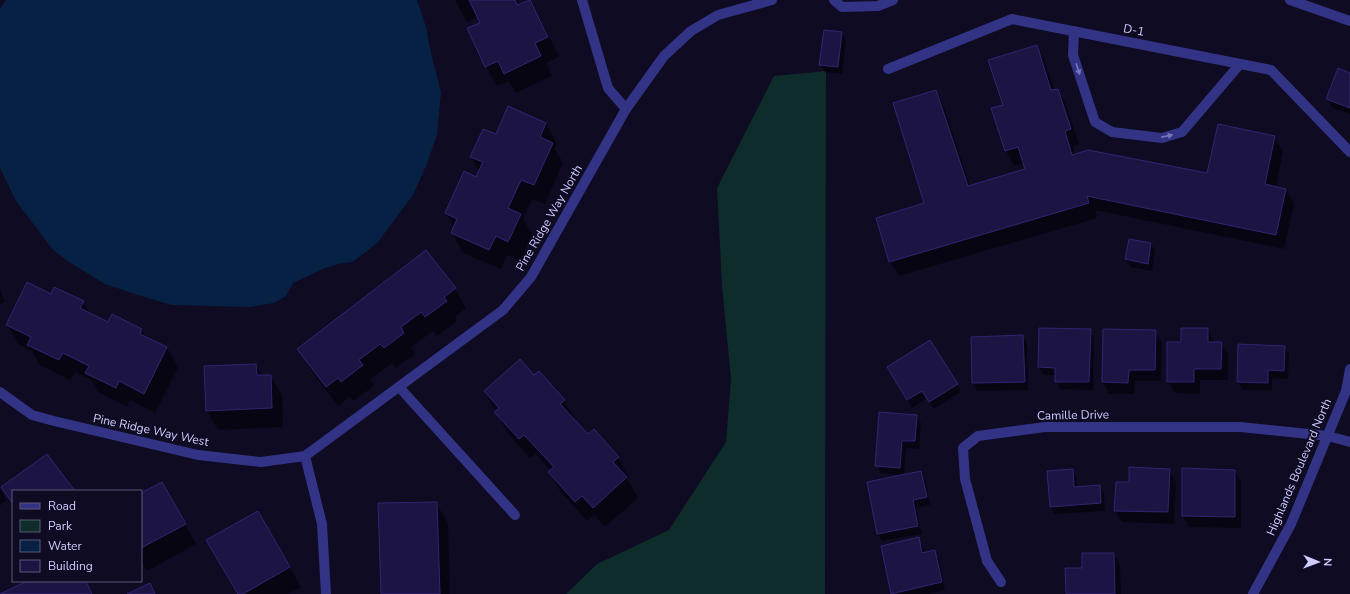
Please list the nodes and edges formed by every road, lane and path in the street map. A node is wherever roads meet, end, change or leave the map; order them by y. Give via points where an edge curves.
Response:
1 (582, 0) edge
2 (772, 0) edge
3 (834, 0) edge
4 (893, 0) edge
5 (1290, 0) edge
6 (1350, 21) edge
7 (1074, 31) junction
8 (1240, 64) junction
9 (888, 69) dead end
10 (626, 109) junction
11 (1350, 152) edge
12 (1350, 369) edge
13 (399, 387) junction
14 (0, 392) edge
15 (1328, 436) junction
16 (1350, 442) edge
17 (305, 456) junction
18 (515, 515) dead end
19 (1000, 582) dead end
20 (326, 594) edge
21 (1253, 594) edge

1 - 10 street via 608,88
2 - 10 street, Pine Ridge Way North via 718,15 691,31 664,56
3 - 4 street via 842,6 878,6
5 - 6 street
7 - 8 street, D-1
7 -> 8 street via 1073,55 1095,122 1112,132 1162,138 1182,132
7 - 9 street, D-1 via 1012,19
8 - 11 street, D-1 via 1271,70
10 - 13 street, Pine Ridge Way North via 531,277 503,310
12 - 15 street, Highlands Boulevard North via 1346,391
13 - 17 street, Pine Ridge Way North
13 - 18 street
14 - 17 street, Pine Ridge Way West via 32,415 54,422 198,455 261,462
15 - 16 street
15 - 19 street, Camille Drive via 1240,427 1045,427 978,436 963,448 965,479 987,561
15 - 21 street, Highlands Boulevard North via 1291,524
17 - 20 street via 322,524

